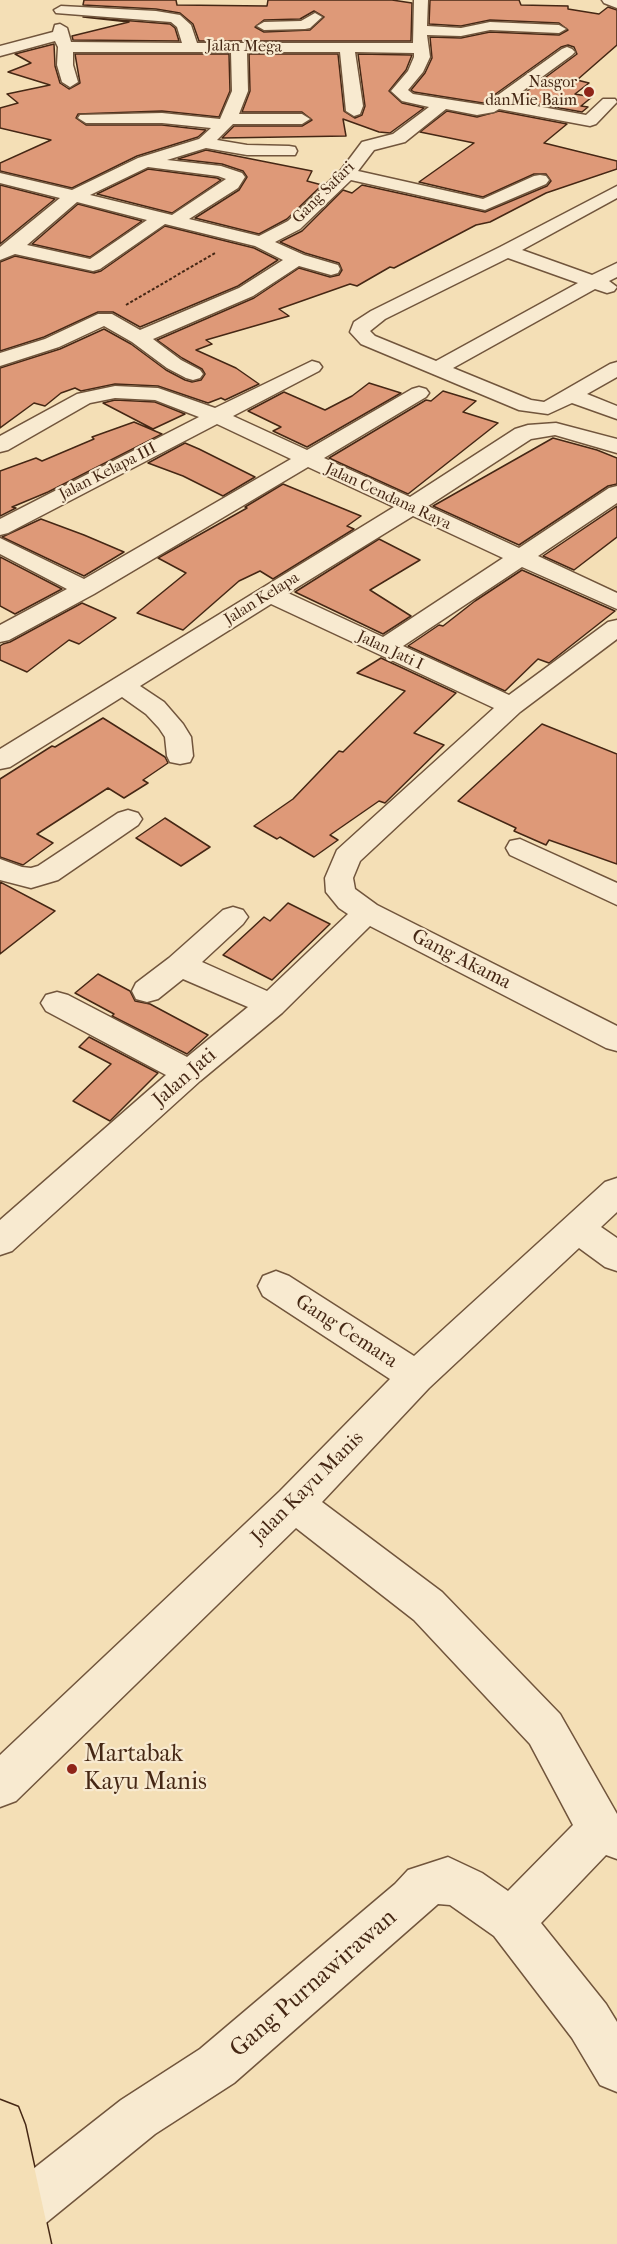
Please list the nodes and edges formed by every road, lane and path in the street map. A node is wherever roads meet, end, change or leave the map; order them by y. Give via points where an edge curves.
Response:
1 (421, 0) edge
2 (609, 0) edge
3 (617, 4) edge
4 (63, 5) edge
5 (315, 16) dead end
6 (243, 26) dead end
7 (559, 28) dead end
8 (419, 30) junction
9 (63, 41) junction
10 (136, 46) junction
11 (190, 46) junction
12 (239, 47) junction
13 (347, 48) junction
14 (422, 48) junction
15 (0, 51) edge
16 (567, 52) dead end
17 (126, 62) dead end
18 (70, 82) dead end
19 (614, 100) edge
20 (443, 104) junction
21 (498, 104) junction
22 (354, 111) dead end
23 (617, 117) edge
24 (86, 118) dead end
25 (302, 118) dead end
26 (592, 120) junction
27 (227, 122) junction
28 (572, 136) dead end
29 (205, 143) junction
30 (288, 151) dead end
31 (144, 162) junction
32 (347, 174) junction
33 (0, 178) edge
34 (540, 180) dead end
35 (617, 190) edge
36 (72, 197) junction
37 (167, 220) junction
38 (242, 237) junction
39 (261, 242) junction
40 (6, 251) edge
41 (507, 251) junction
42 (297, 258) junction
43 (331, 269) dead end
44 (617, 269) edge
45 (594, 282) junction
46 (617, 290) edge
47 (105, 318) junction
48 (139, 338) junction
49 (0, 360) edge
50 (312, 367) dead end
51 (617, 368) edge
52 (436, 369) junction
53 (193, 374) dead end
54 (419, 393) dead end
55 (570, 395) junction
56 (617, 413) edge
57 (216, 416) junction
58 (4, 438) edge
59 (617, 446) edge
60 (307, 459) junction
61 (617, 493) edge
62 (411, 507) junction
63 (0, 528) edge
64 (0, 545) edge
65 (520, 558) junction
66 (85, 589) junction
67 (270, 594) junction
68 (617, 602) edge
69 (617, 627) edge
70 (0, 635) edge
71 (384, 648) junction
72 (122, 685) junction
73 (512, 706) junction
74 (180, 756) dead end
75 (0, 761) edge
76 (128, 819) dead end
77 (520, 848) dead end
78 (0, 868) edge
79 (617, 895) edge
80 (367, 912) junction
81 (233, 917) dead end
82 (180, 964) junction
83 (147, 991) dead end
84 (57, 1004) dead end
85 (271, 1005) junction
86 (617, 1040) edge
87 (189, 1073) junction
88 (617, 1191) edge
89 (577, 1228) junction
90 (0, 1241) edge
91 (617, 1257) edge
92 (276, 1286) dead end
93 (416, 1377) junction
94 (294, 1504) junction
95 (0, 1785) edge
96 (608, 1833) edge
97 (510, 1920) junction
98 (617, 2067) edge
99 (0, 2125) edge
100 (22, 2229) edge

1 - 8 street
2 - 3 street
4 - 9 street
4 - 11 street via 175,18 190,25
5 - 6 street via 301,26
7 - 8 street
8 - 14 street
9 - 10 street, Jalan Mega
9 - 15 street, Jalan Mega
9 - 18 street via 71,65
10 - 11 street, Jalan Mega
10 - 17 street
11 - 12 street, Jalan Mega
12 - 13 street, Jalan Mega
12 - 27 street via 240,91
13 - 14 street, Jalan Mega
13 - 22 street
14 - 20 street via 415,72 399,93
16 - 21 street
19 - 26 street
20 - 21 street via 484,110
20 - 32 street, Gang Safari via 399,138 368,146
21 - 26 street
23 - 26 street
24 - 27 street
25 - 27 street
26 - 28 street
27 - 29 street
29 - 30 street via 246,150
29 - 31 street
31 - 36 street
31 - 37 street via 221,171 236,177 232,184
32 - 34 street via 485,205
32 - 39 street, Gang Safari via 294,225
33 - 36 street
35 - 41 street
36 - 37 street
36 - 40 street
37 - 38 street
37 - 40 street via 93,265
38 - 39 street
38 - 47 path
39 - 42 street
41 - 45 street
41 - 52 street via 361,326 360,332 368,340
42 - 43 street
42 - 48 street via 246,292
44 - 45 street
45 - 46 street
45 - 52 street
47 - 48 street
47 - 49 street via 52,343
48 - 53 street via 156,353
50 - 57 street, Jalan Kelapa III
51 - 55 street
52 - 55 street via 533,408 548,408
54 - 60 street
55 - 56 street
57 - 58 street, Jalan Cendana Raya via 158,394 115,392 84,398
57 - 60 street, Jalan Cendana Raya
57 - 63 street, Jalan Kelapa III
59 - 62 street, Jalan Kelapa via 556,429 536,430 523,434
60 - 62 street, Jalan Cendana Raya
60 - 66 street
61 - 65 street
62 - 65 street, Jalan Cendana Raya
62 - 67 street, Jalan Kelapa
64 - 66 street
65 - 68 street, Jalan Cendana Raya
65 - 71 street
66 - 70 street
67 - 71 street, Jalan Jati I
67 - 72 street, Jalan Kelapa
69 - 73 street
71 - 73 street, Jalan Jati I
72 - 74 street via 170,724 178,737
72 - 75 street, Jalan Kelapa
73 - 80 street, Gang Akama via 347,857 339,878 341,892 349,902
76 - 78 street via 48,873 31,878
77 - 79 street
80 - 85 street, Jalan Jati
80 - 86 street, Gang Akama
81 - 82 street
82 - 83 street
82 - 85 street
84 - 87 street
85 - 87 street, Jalan Jati
87 - 90 street, Jalan Jati
88 - 89 street, Jalan Kayu Manis
89 - 91 street
89 - 93 street, Jalan Kayu Manis
92 - 93 street, Gang Cemara
93 - 94 street, Jalan Kayu Manis
94 - 95 street, Jalan Kayu Manis
94 - 96 street via 428,1606 544,1729
96 - 97 street
97 - 98 street, Gang Purnawirawan via 589,2021
97 - 100 street, Gang Purnawirawan via 448,1880 424,1886 217,2066 138,2117
99 - 100 main road

